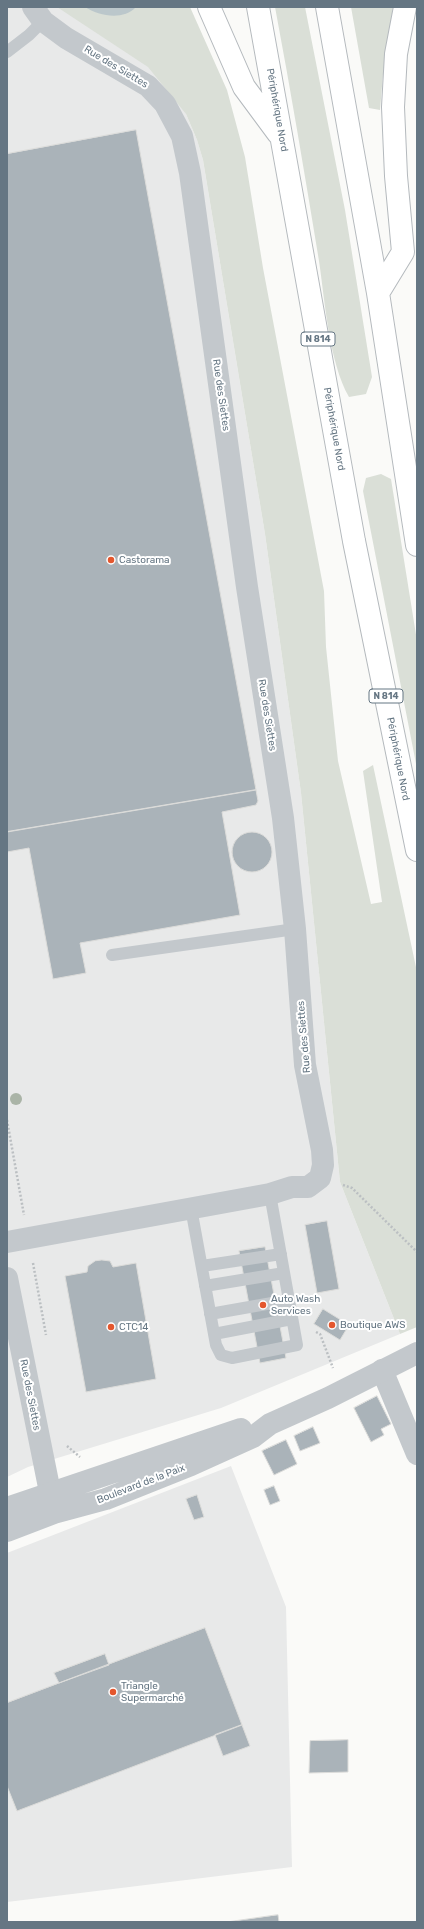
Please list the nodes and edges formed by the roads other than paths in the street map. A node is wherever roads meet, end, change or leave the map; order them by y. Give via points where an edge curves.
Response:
1 (209, 7) edge
2 (258, 7) edge
3 (328, 7) edge
4 (405, 7) edge
5 (38, 14) edge
6 (7, 52) edge
7 (281, 137) junction
8 (378, 293) junction
9 (417, 545) edge
10 (417, 850) edge
11 (295, 929) junction
12 (112, 955) dead end
13 (270, 1194) junction
14 (191, 1208) junction
15 (17, 1240) edge
16 (281, 1254) junction
17 (202, 1266) junction
18 (284, 1273) junction
19 (7, 1278) edge
20 (205, 1286) junction
21 (289, 1300) junction
22 (210, 1314) junction
23 (292, 1319) junction
24 (214, 1334) junction
25 (417, 1353) edge
26 (382, 1370) junction
27 (417, 1454) edge
28 (52, 1503) junction
29 (7, 1508) edge
30 (7, 1531) edge

1 - 7 highway, N 814 via 244,87
2 - 7 highway, Périphérique Nord / N 814
3 - 8 highway
4 - 8 highway via 396,54 393,107 403,252
5 - 6 lane via 29,35
5 - 11 street, Rue des Siettes via 66,38 148,86 165,104 182,136 190,173 247,587 283,818
7 - 10 highway, Périphérique Nord / N 814 via 354,542
8 - 9 highway
11 - 12 lane
11 - 13 street, Rue des Siettes via 305,1065 323,1165 320,1178 308,1187 292,1187
13 - 14 street
13 - 16 lane
14 - 15 street
14 - 17 lane
16 - 17 lane
16 - 18 lane
17 - 20 lane
18 - 20 lane
18 - 21 lane
19 - 28 street, Rue des Siettes
20 - 22 lane
21 - 22 lane
21 - 23 lane
22 - 24 lane
23 - 24 lane
23 - 24 lane via 297,1345 232,1358 220,1355
25 - 26 street, Boulevard de la Paix
26 - 27 street
26 - 28 street, Boulevard de la Paix via 270,1424 245,1428
28 - 29 street, Boulevard de la Paix
28 - 30 street, Boulevard de la Paix

